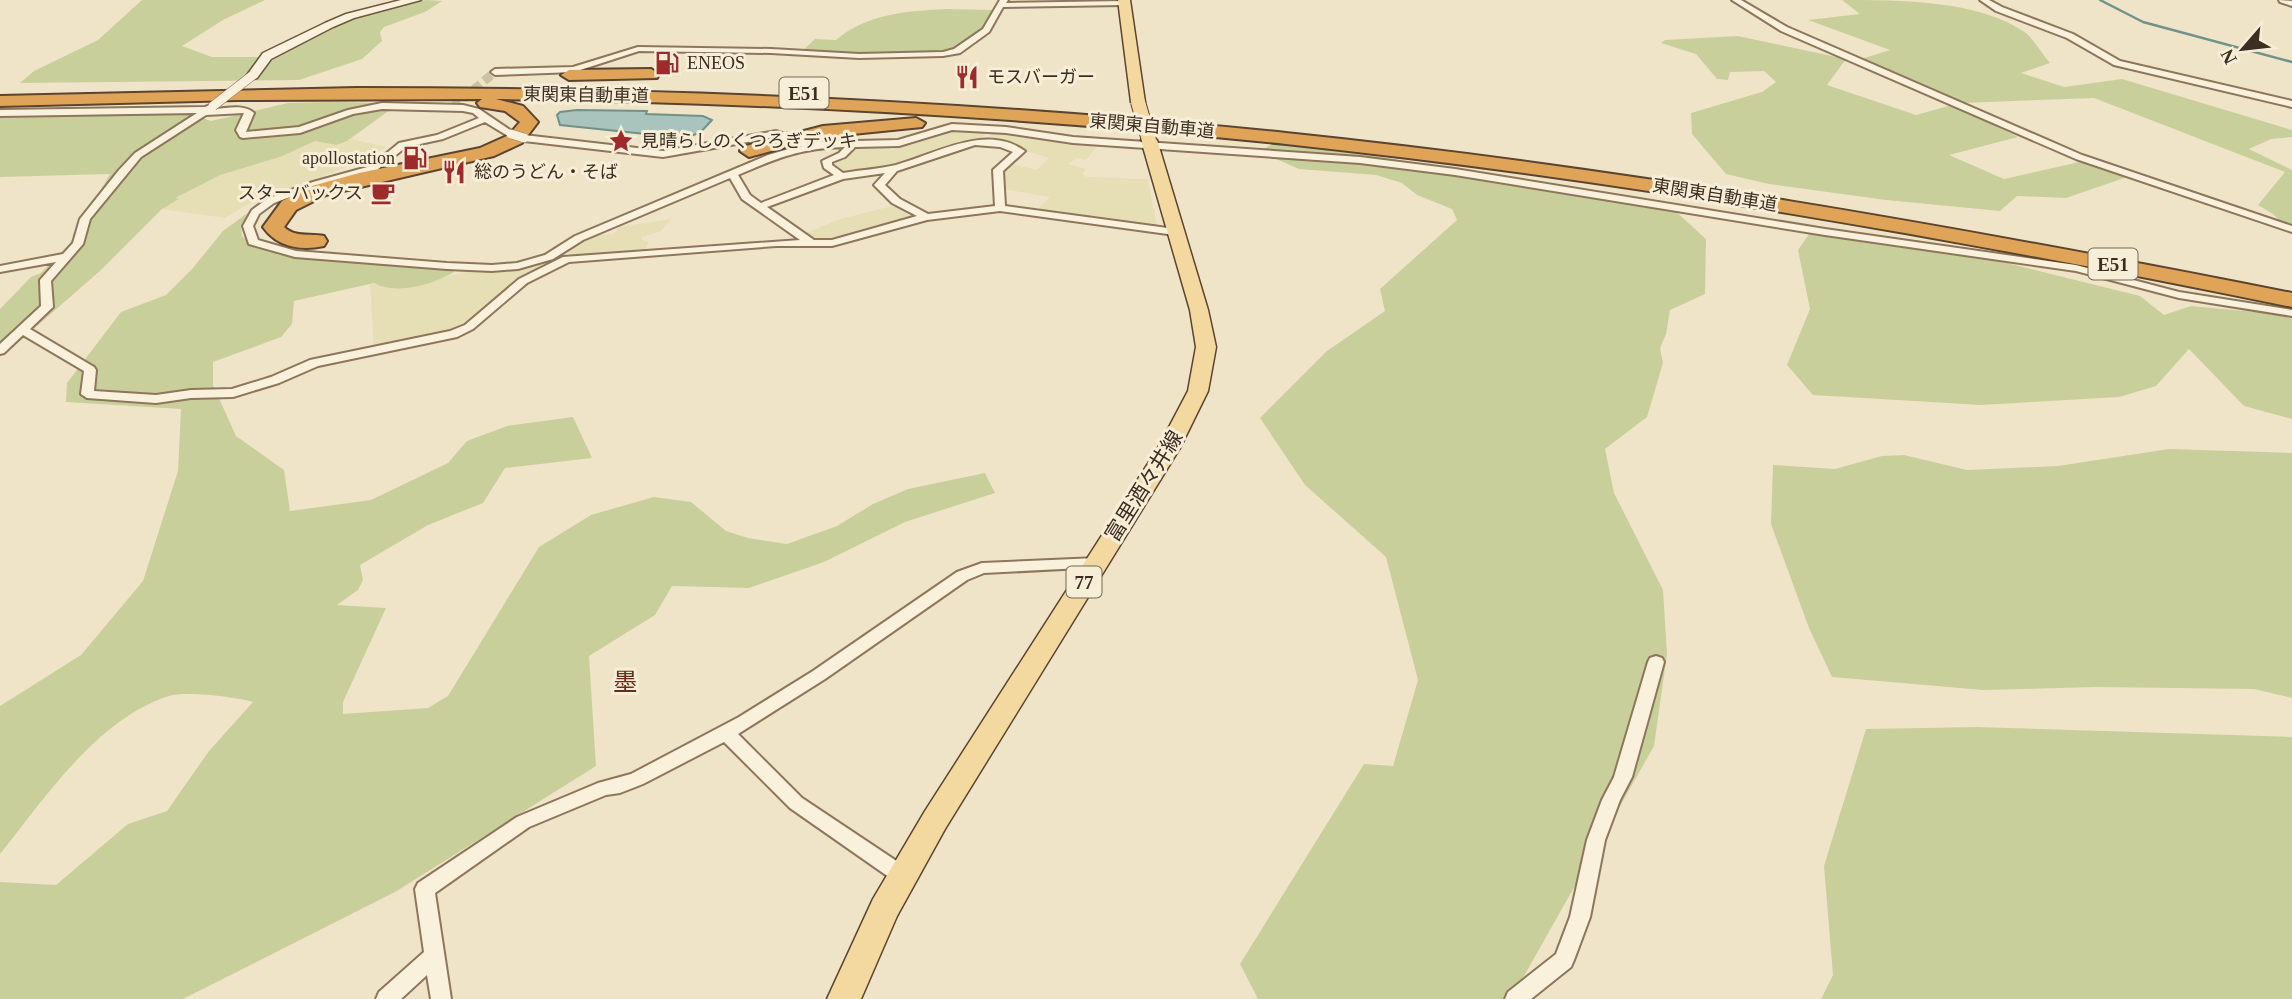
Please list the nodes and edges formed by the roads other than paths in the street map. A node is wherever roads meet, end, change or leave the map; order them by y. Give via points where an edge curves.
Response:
1 (415, 0) edge
2 (1736, 0) edge
3 (1984, 0) edge
4 (2283, 0) edge
5 (1124, 1) edge
6 (1002, 2) edge
7 (2292, 4) edge
8 (495, 72) tunnel mouth
9 (651, 74) dead end
10 (255, 85) junction
11 (199, 87) junction
12 (0, 93) edge
13 (0, 101) edge
14 (1095, 102) dead end
15 (2292, 104) edge
16 (209, 109) junction
17 (0, 113) edge
18 (485, 118) junction
19 (991, 129) junction
20 (1353, 136) junction
21 (984, 141) junction
22 (1149, 142) junction
23 (808, 144) junction
24 (852, 145) junction
25 (749, 151) dead end
26 (977, 154) dead end
27 (894, 168) junction
28 (732, 173) junction
29 (1575, 174) junction
30 (1604, 174) junction
31 (841, 176) junction
32 (758, 207) junction
33 (1000, 208) junction
34 (926, 217) junction
35 (1935, 226) junction
36 (2292, 229) edge
37 (1175, 232) junction
38 (316, 242) dead end
39 (812, 243) junction
40 (564, 255) junction
41 (65, 257) junction
42 (0, 269) edge
43 (2292, 288) edge
44 (2292, 300) edge
45 (2292, 313) edge
46 (24, 331) junction
47 (0, 350) edge
48 (1097, 563) junction
49 (1656, 662) dead end
50 (725, 732) junction
51 (903, 876) junction
52 (434, 956) junction
53 (386, 999) edge
54 (441, 999) edge
55 (844, 999) edge
56 (1516, 999) edge

1 - 10 street via 350,16 267,55
2 - 36 street via 1784,29 2079,158
3 - 15 street via 2070,36 2117,63
4 - 7 street
5 - 6 street
5 - 22 main road, 富里酒々井線 / 77, bridge via 1138,102
6 - 8 street via 986,30 957,51 943,54 638,49 569,69
9 - 11 highway
10 - 13 highway, 東関東自動車道 / E51
10 - 16 street, bridge
10 - 29 highway, 東関東自動車道 / E51 via 950,110 1247,134
10 - 38 highway via 465,100 514,108 528,118 526,131 501,147 343,184 298,202 276,219 274,228 282,237
11 - 12 highway, 東関東自動車道 / E51
11 - 20 highway, 東関東自動車道 / E51 via 539,85 838,94
14 - 20 highway
16 - 17 street
16 - 18 street via 250,113 243,135 300,130 382,106 463,108
16 - 41 street via 138,155 92,209 81,227 78,244
18 - 23 street, bridge via 524,138 663,155 776,134
18 - 40 street via 441,137 399,146 374,167 264,205 247,225 248,234 264,247 295,254 470,267 518,266
19 - 21 street
19 - 22 street via 1073,140
19 - 24 street via 952,127 899,143
20 - 30 highway, 東関東自動車道 / E51
21 - 26 street
21 - 27 street
21 - 33 street via 1020,151 1000,167
22 - 37 main road, 富里酒々井線 / 77
22 - 45 street via 1455,172 2076,268 2179,295
23 - 24 street
23 - 28 street
24 - 31 street via 827,161
25 - 29 highway via 842,128 992,123
27 - 31 street
27 - 34 street via 879,185 896,201
28 - 32 street
28 - 40 street via 579,237
29 - 30 highway, 東関東自動車道 / E51
30 - 35 highway, 東関東自動車道 / E51
31 - 32 street
32 - 39 street
33 - 34 street
33 - 37 street
34 - 39 street via 849,240
35 - 43 highway, 東関東自動車道 / E51
35 - 44 highway, 東関東自動車道 / E51
37 - 48 main road, 富里酒々井線 / 77 via 1206,346 1198,391
39 - 40 street
40 - 46 street via 523,281 469,327 453,334 314,363 233,393 156,399 87,394 90,370
41 - 42 street
41 - 46 street via 46,280 47,307
46 - 47 street
48 - 50 street via 982,568 962,576 840,661
48 - 51 main road, 富里酒々井線 / 77
49 - 56 street via 1623,777 1596,841 1580,917 1564,960
50 - 51 street via 796,803
50 - 52 street via 649,773 523,822 425,889
51 - 55 main road, 富里酒々井線 / 77
52 - 53 street
52 - 54 street

